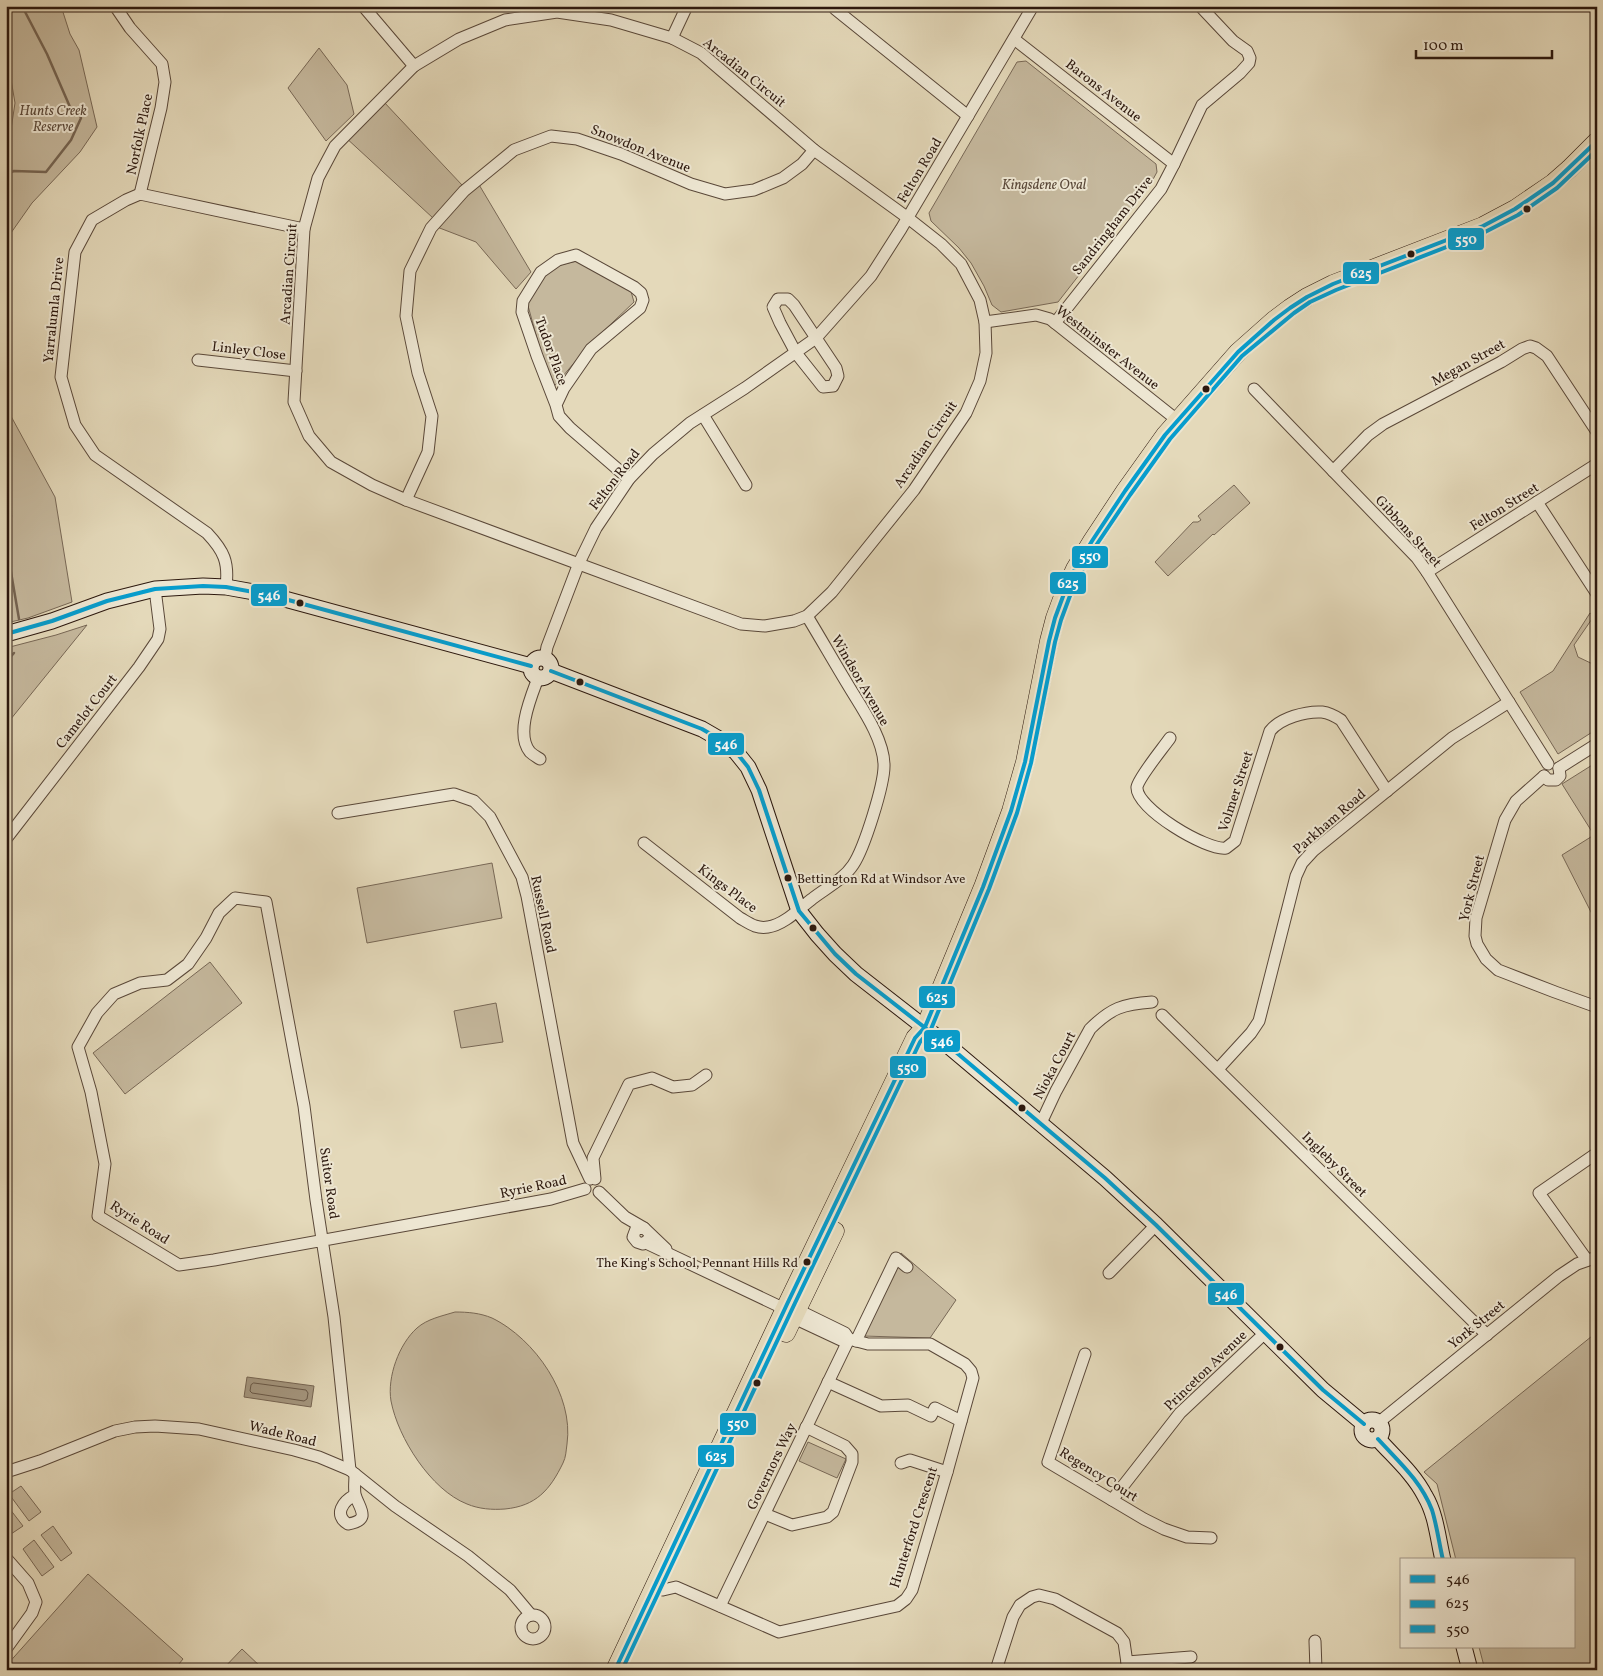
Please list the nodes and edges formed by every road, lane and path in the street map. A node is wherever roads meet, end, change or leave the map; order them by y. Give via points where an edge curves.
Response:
1 (116, 6) edge
2 (363, 6) edge
3 (687, 6) edge
4 (1033, 6) edge
5 (1200, 6) edge
6 (835, 9) dead end
7 (672, 38) junction
8 (1014, 39) junction
9 (414, 66) junction
10 (968, 116) junction
11 (1597, 140) edge
12 (814, 150) junction
13 (1174, 164) junction
14 (140, 194) junction
15 (908, 218) junction
16 (304, 229) junction
17 (985, 322) junction
18 (1055, 323) junction
19 (816, 338) junction
20 (796, 353) junction
21 (198, 360) dead end
22 (296, 371) junction
23 (1254, 389) dead end
24 (556, 406) junction
25 (703, 415) junction
26 (1177, 420) junction
27 (1597, 432) edge
28 (1597, 464) edge
29 (1333, 471) junction
30 (629, 479) junction
31 (746, 484) dead end
32 (406, 500) junction
33 (1537, 502) junction
34 (579, 563) junction
35 (1427, 572) junction
36 (226, 587) junction
37 (155, 590) junction
38 (1597, 594) edge
39 (807, 616) junction
40 (6, 634) edge
41 (541, 669) junction
42 (1509, 702) junction
43 (1170, 738) dead end
44 (1597, 744) edge
45 (540, 759) dead end
46 (1554, 766) junction
47 (1387, 791) junction
48 (338, 813) dead end
49 (6, 839) edge
50 (644, 843) dead end
51 (266, 902) joint
52 (800, 910) junction
53 (1152, 1002) dead end
54 (1597, 1007) edge
55 (1162, 1016) dead end
56 (925, 1027) junction
57 (1218, 1069) junction
58 (706, 1075) dead end
59 (1041, 1124) junction
60 (1597, 1153) edge
61 (590, 1182) junction
62 (1156, 1225) junction
63 (323, 1241) junction
64 (1592, 1258) edge
65 (907, 1267) dead end
66 (1108, 1274) dead end
67 (792, 1313) junction
68 (1265, 1333) junction
69 (1487, 1335) junction
70 (853, 1340) junction
71 (1085, 1354) dead end
72 (828, 1382) junction
73 (961, 1420) junction
74 (1371, 1423) junction
75 (806, 1427) junction
76 (901, 1462) dead end
77 (6, 1472) edge
78 (353, 1472) junction
79 (947, 1472) junction
80 (355, 1495) dead end
81 (1112, 1500) junction
82 (765, 1514) junction
83 (1211, 1538) dead end
84 (6, 1558) edge
85 (1443, 1558) edge
86 (670, 1588) junction
87 (517, 1597) junction
88 (720, 1606) junction
89 (531, 1615) junction
90 (522, 1622) junction
91 (1314, 1641) dead end
92 (1464, 1648) edge
93 (6, 1649) edge
94 (1191, 1657) dead end
95 (1127, 1666) edge
96 (616, 1670) edge
97 (625, 1670) edge
98 (996, 1670) edge
99 (1316, 1670) edge
100 (1470, 1670) edge

1 - 14 street, Norfolk Place via 130,28 162,64 165,82
2 - 9 street
3 - 7 street
4 - 8 street, Felton Road
5 - 13 street, Sandringham Drive via 1247,51 1249,63 1202,106
6 - 10 street
7 - 9 street, Arcadian Circuit via 611,20 557,12 505,20 458,39
7 - 12 street, Arcadian Circuit via 701,53
8 - 10 street, Felton Road
8 - 13 street, Barons Avenue
9 - 16 street, Arcadian Circuit via 335,146 318,178
10 - 15 street, Felton Road
11 - 26 highway via 1553,183 1515,209 1483,226 1333,284 1290,308 1238,352
12 - 15 street, Arcadian Circuit
12 - 32 street, Snowdon Avenue via 783,178 754,190 725,194 577,139 551,136 514,150 464,191 431,228 410,271 406,316 418,373 432,416 428,452
13 - 18 street, Sandringham Drive via 1161,189
14 - 16 street
14 - 36 street, Yarralumla Drive via 92,220 75,252 61,377 75,425 95,455 207,533 225,556
15 - 17 street, Arcadian Circuit via 961,264 980,300
15 - 19 street, Felton Road via 871,276
16 - 22 street, Arcadian Circuit
17 - 18 street, Westminster Avenue via 1036,315
17 - 39 street, Arcadian Circuit via 986,353 980,381 966,413 914,490 832,592
18 - 26 street, Westminster Avenue
19 - 20 street, Felton Road
19 - 20 street via 836,368 838,376 833,386 823,387
19 - 20 street via 794,304 788,299 778,299 773,307
20 - 25 street, Felton Road
21 - 22 street, Linley Close
22 - 32 street, Arcadian Circuit via 294,402 309,436 331,462
23 - 29 street, Gibbons Street
24 - 24 street, Tudor Place via 522,312 523,301 541,272 558,260 576,255 634,287 642,293 642,300 640,308 592,350 564,388
24 - 30 street, Tudor Place via 559,416 570,428
25 - 30 street, Felton Road via 653,454
25 - 31 street
26 - 56 highway via 1124,492 1075,569 1065,591 1054,618 1027,754 1011,812
27 - 29 street, Megan Street via 1547,356 1530,346 1383,424
28 - 33 street, Felton Street
29 - 35 street, Gibbons Street
30 - 34 street, Felton Road via 596,528
32 - 34 street, Arcadian Circuit
33 - 35 street, Felton Street
33 - 38 street
34 - 39 street, Arcadian Circuit via 741,624 765,626
34 - 41 street, Felton Road
35 - 42 street, Gibbons Street
36 - 37 main road
36 - 41 main road via 270,595
37 - 40 main road via 107,600
37 - 49 street, Camelot Court via 160,629 158,639
39 - 52 street, Windsor Avenue via 870,723 881,747 884,781 854,864
41 - 45 street, Felton Road via 524,722 524,736 530,751
41 - 52 main road via 702,729 736,752 760,790
42 - 46 street, Gibbons Street
42 - 47 street, Parkham Road via 1452,738
43 - 47 street, Volmer Street via 1141,779 1138,794 1180,832 1218,848 1226,848 1235,842 1270,731 1286,718 1322,712 1341,720
44 - 46 street
46 - 54 street, York Street via 1544,768 1544,776 1516,801 1505,820 1476,918 1475,936 1486,960 1498,970
47 - 57 street, Parkham Road via 1302,863 1259,1021
48 - 61 street, Russell Road via 454,794 474,801 490,817 522,877 573,1143
50 - 52 street, Kings Place via 754,926 774,926
51 - 63 street, Suitor Road via 304,1106
51 - 63 street, Ryrie Road via 234,898 218,913 188,964 167,980 140,983 114,994 97,1013 78,1047 91,1092 105,1164 98,1216 179,1265
52 - 56 main road via 817,934 856,974
53 - 59 street, Nioka Court via 1120,1006 1090,1030
55 - 57 street, Ingleby Street
56 - 59 main road
56 - 67 highway via 915,1038
57 - 69 street, Ingleby Street
58 - 61 street via 692,1086 673,1087 652,1078 629,1084 594,1158
59 - 62 main road
60 - 64 street via 1539,1193
61 - 63 street, Ryrie Road via 551,1199
61 - 67 street via 586,1192 591,1195 598,1192 670,1254
62 - 66 street
62 - 68 main road
63 - 78 street, Suitor Road
64 - 69 street, York Street via 1559,1276
65 - 70 street, Governors Way via 896,1258
67 - 70 street, Hunterford Crescent via 845,1333
67 - 86 highway via 733,1439
67 - 96 highway
68 - 74 main road via 1323,1390
68 - 81 street, Princeton Avenue via 1180,1413
69 - 74 street, York Street
70 - 72 street, Governors Way
70 - 73 street, Hunterford Crescent via 868,1344 930,1344 965,1364 973,1378
71 - 81 street, Regency Court via 1048,1462
72 - 73 street via 881,1406 908,1404 931,1416 934,1408
72 - 75 street, Governors Way
73 - 79 street, Hunterford Crescent
74 - 85 main road via 1362,1430 1364,1436 1369,1440 1378,1439 1426,1497
75 - 82 street, Governors Way
75 - 82 street via 845,1446 852,1454 833,1512 824,1519 792,1525
76 - 79 street via 910,1460
77 - 78 street, Wade Road via 115,1432 154,1426 199,1429 263,1442 320,1457
78 - 80 street, Suitor Road
78 - 87 street, Wade Road via 395,1506 468,1556
79 - 88 street, Hunterford Crescent via 912,1590 897,1606 779,1632
81 - 83 street, Regency Court via 1164,1529 1186,1537
82 - 88 street, Governors Way
84 - 93 street via 28,1583 36,1602 32,1613
86 - 88 street, Hunterford Crescent
86 - 97 highway
87 - 89 street, Wade Road
87 - 90 street
89 - 90 street
89 - 90 street via 539,1616 545,1622 540,1637 531,1640 525,1637 521,1631
91 - 99 street
92 - 100 main road
94 - 95 street
95 - 98 street via 1124,1642 1117,1633 1055,1599 1039,1595 1016,1610

